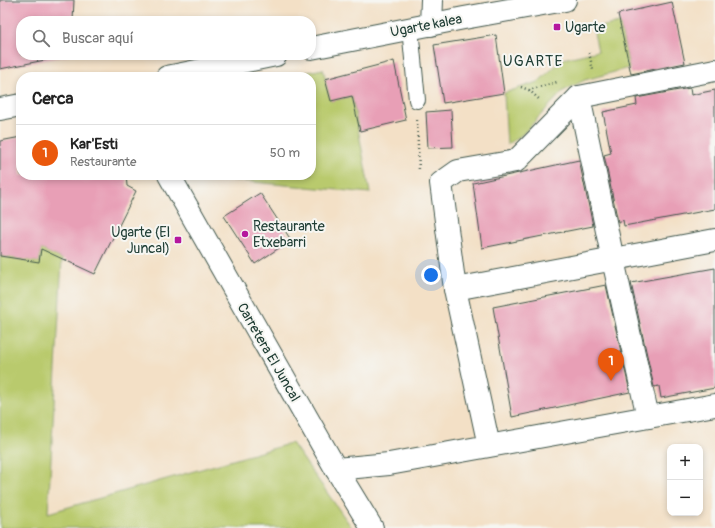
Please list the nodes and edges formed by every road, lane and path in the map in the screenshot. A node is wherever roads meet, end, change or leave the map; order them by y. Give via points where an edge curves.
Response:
1 (432, 0) edge
2 (566, 0) edge
3 (420, 26) junction
4 (316, 47) edge
5 (589, 53) dead end
6 (255, 60) edge
7 (715, 70) edge
8 (204, 72) edge
9 (594, 74) dead end
10 (579, 96) junction
11 (417, 100) joint
12 (16, 106) edge
13 (0, 109) edge
14 (418, 160) dead end
15 (171, 180) edge
16 (715, 240) edge
17 (613, 260) junction
18 (455, 289) junction
19 (715, 405) edge
20 (648, 417) junction
21 (489, 446) junction
22 (336, 469) junction
23 (372, 528) edge

1 - 3 street
2 - 3 street, Ugarte kalea
3 - 4 street, Ugarte kalea
3 - 11 lane
5 - 9 path
6 - 8 street
7 - 10 street
10 - 17 street
10 - 18 street via 516,161 458,171 441,183
11 - 14 path
12 - 13 street
15 - 22 street, Carretera El Juncal
16 - 17 street
17 - 18 street
17 - 20 street
18 - 21 street
19 - 20 street
20 - 21 street
21 - 22 street via 389,464
22 - 23 street, Carretera El Juncal

